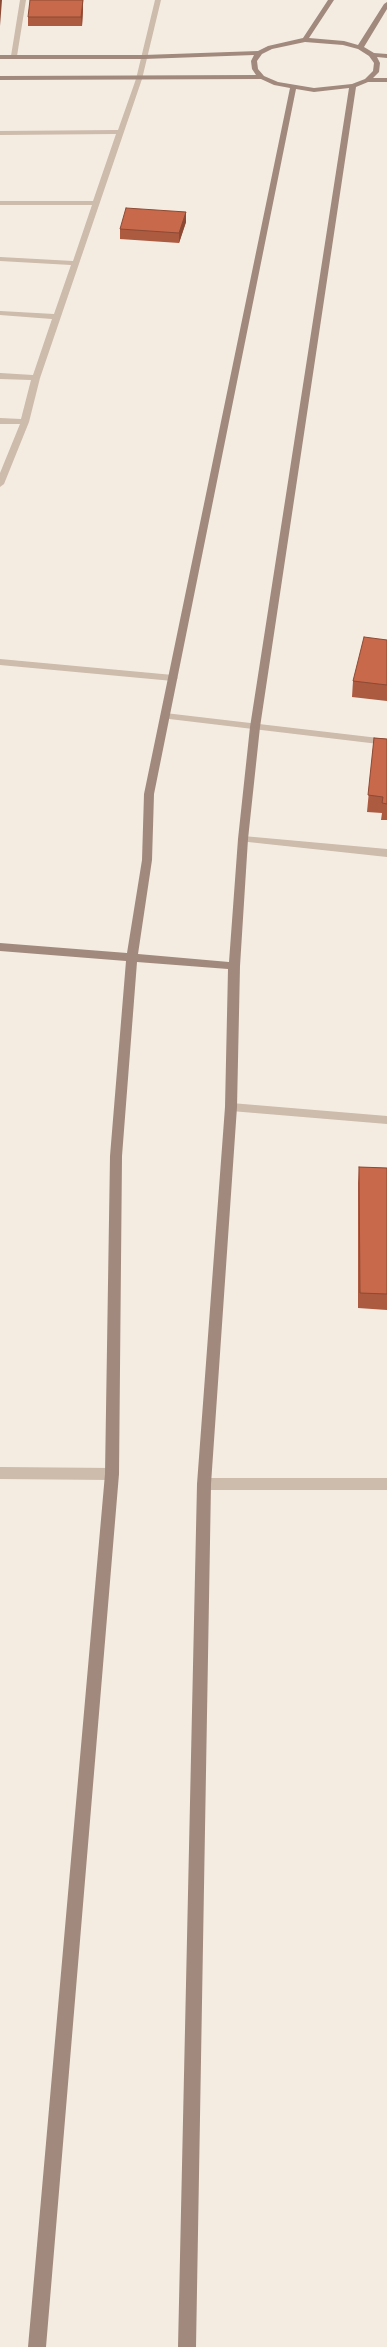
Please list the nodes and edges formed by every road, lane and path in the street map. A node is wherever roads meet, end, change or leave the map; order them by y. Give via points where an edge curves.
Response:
1 (23, 0) edge
2 (158, 0) edge
3 (331, 0) edge
4 (387, 4) edge
5 (305, 40) junction
6 (360, 48) junction
7 (259, 53) junction
8 (372, 55) junction
9 (0, 56) edge
10 (14, 56) junction
11 (387, 56) edge
12 (144, 57) junction
13 (262, 77) junction
14 (0, 78) edge
15 (139, 79) junction
16 (368, 80) junction
17 (387, 80) edge
18 (354, 86) junction
19 (293, 88) junction
20 (121, 132) junction
21 (0, 133) edge
22 (0, 203) edge
23 (96, 203) junction
24 (0, 259) edge
25 (75, 263) junction
26 (0, 314) edge
27 (57, 317) junction
28 (0, 376) edge
29 (36, 378) junction
30 (0, 421) edge
31 (25, 422) junction
32 (2, 468) edge
33 (0, 484) edge
34 (0, 662) edge
35 (173, 678) junction
36 (165, 716) junction
37 (255, 727) junction
38 (387, 742) edge
39 (243, 839) junction
40 (387, 853) edge
41 (0, 947) edge
42 (132, 958) junction
43 (234, 966) junction
44 (231, 1107) junction
45 (387, 1120) edge
46 (0, 1473) edge
47 (112, 1474) junction
48 (204, 1484) junction
49 (387, 1484) edge
50 (37, 2347) edge
51 (187, 2347) edge

1 - 10 street
2 - 12 street
3 - 5 main road
4 - 6 main road
5 - 6 main road
5 - 7 main road via 270,47
6 - 8 main road
7 - 12 main road
7 - 13 main road via 254,61 255,69
8 - 11 main road
8 - 16 main road via 377,64 376,72
9 - 10 main road
10 - 12 main road
12 - 15 street
13 - 15 main road
13 - 19 main road
14 - 15 main road
15 - 20 street
16 - 17 main road
16 - 18 main road
18 - 19 main road via 314,90
18 - 37 main road
19 - 35 main road
20 - 21 street
20 - 23 street
22 - 23 street
23 - 25 street
24 - 25 street
25 - 27 street
26 - 27 street
27 - 29 street
28 - 29 street
29 - 31 street
30 - 31 street
31 - 32 street
32 - 33 street
34 - 35 street
35 - 36 main road
36 - 37 street
36 - 42 main road via 149,794 146,860
37 - 38 street
37 - 39 main road
39 - 40 street
39 - 43 main road
41 - 42 main road
42 - 43 main road
42 - 47 main road via 116,1156
43 - 44 main road
44 - 45 street
44 - 48 main road
46 - 47 street
47 - 50 main road
48 - 49 street
48 - 51 main road

